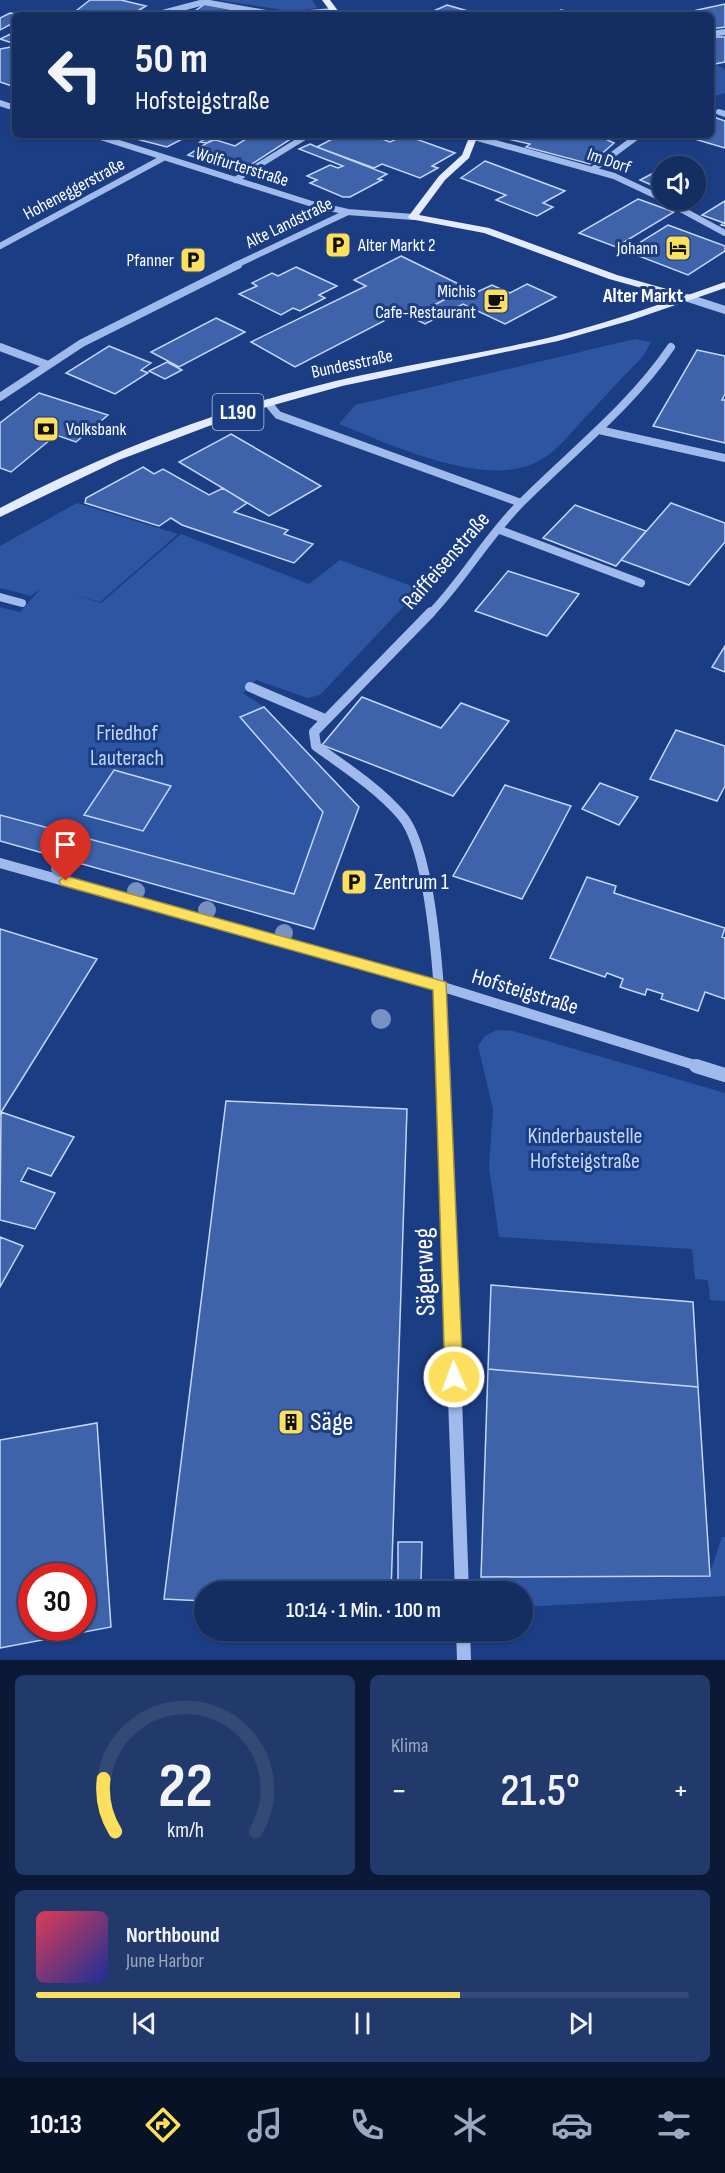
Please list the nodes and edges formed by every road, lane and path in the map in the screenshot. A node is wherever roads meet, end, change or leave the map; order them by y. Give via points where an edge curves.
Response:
1 (166, 12) edge
2 (260, 12) edge
3 (103, 138) edge
4 (303, 138) edge
5 (473, 138) edge
6 (481, 138) edge
7 (635, 138) edge
8 (163, 159) junction
9 (592, 170) junction
10 (235, 180) junction
11 (652, 194) edge
12 (682, 210) edge
13 (348, 213) junction
14 (413, 217) junction
15 (725, 233) edge
16 (0, 246) edge
17 (725, 285) edge
18 (688, 298) junction
19 (725, 310) edge
20 (0, 347) edge
21 (670, 347) dead end
22 (48, 365) junction
23 (0, 397) edge
24 (268, 403) junction
25 (598, 430) junction
26 (725, 458) edge
27 (521, 503) junction
28 (0, 513) edge
29 (500, 530) junction
30 (641, 583) dead end
31 (0, 597) edge
32 (22, 603) dead end
33 (249, 687) dead end
34 (325, 719) junction
35 (0, 863) edge
36 (440, 986) junction
37 (725, 1075) edge
38 (462, 1581) edge
39 (463, 1641) edge
40 (464, 1660) edge

1 - 2 street via 204,2
3 - 8 street, Wolfurterstraße
4 - 10 street
5 - 14 main road via 466,156 442,178
6 - 9 street, Im Dorf
7 - 9 street
8 - 10 street, Wolfurterstraße
8 - 16 street, Hoheneggerstraße
9 - 11 street, Im Dorf
10 - 13 street, Wolfurterstraße
12 - 15 street, Im Dorf
13 - 14 street, Alte Landstraße
13 - 22 street, Alte Landstraße via 153,306
14 - 18 main road, Alte Landstraße via 486,230 613,277
17 - 18 main road, Bundesstraße / L190
18 - 19 street
18 - 24 main road, Bundesstraße / L190 via 599,328 319,388
20 - 22 street
21 - 25 street, Raiffeisenstraße via 656,369
22 - 23 street, Alte Landstraße
24 - 27 street via 278,415
24 - 28 main road, Bundesstraße / L190 via 137,447 73,474
25 - 26 street
25 - 27 street, Raiffeisenstraße
27 - 29 street, Raiffeisenstraße
29 - 30 street
29 - 34 street, Raiffeisenstraße via 438,604
31 - 32 street
33 - 34 street
34 - 36 street, Sägerweg via 314,732 316,746 371,787 403,817 422,862
35 - 36 street, Hofsteigstraße
36 - 37 street, Hofsteigstraße
36 - 38 street, Sägerweg
39 - 40 street

